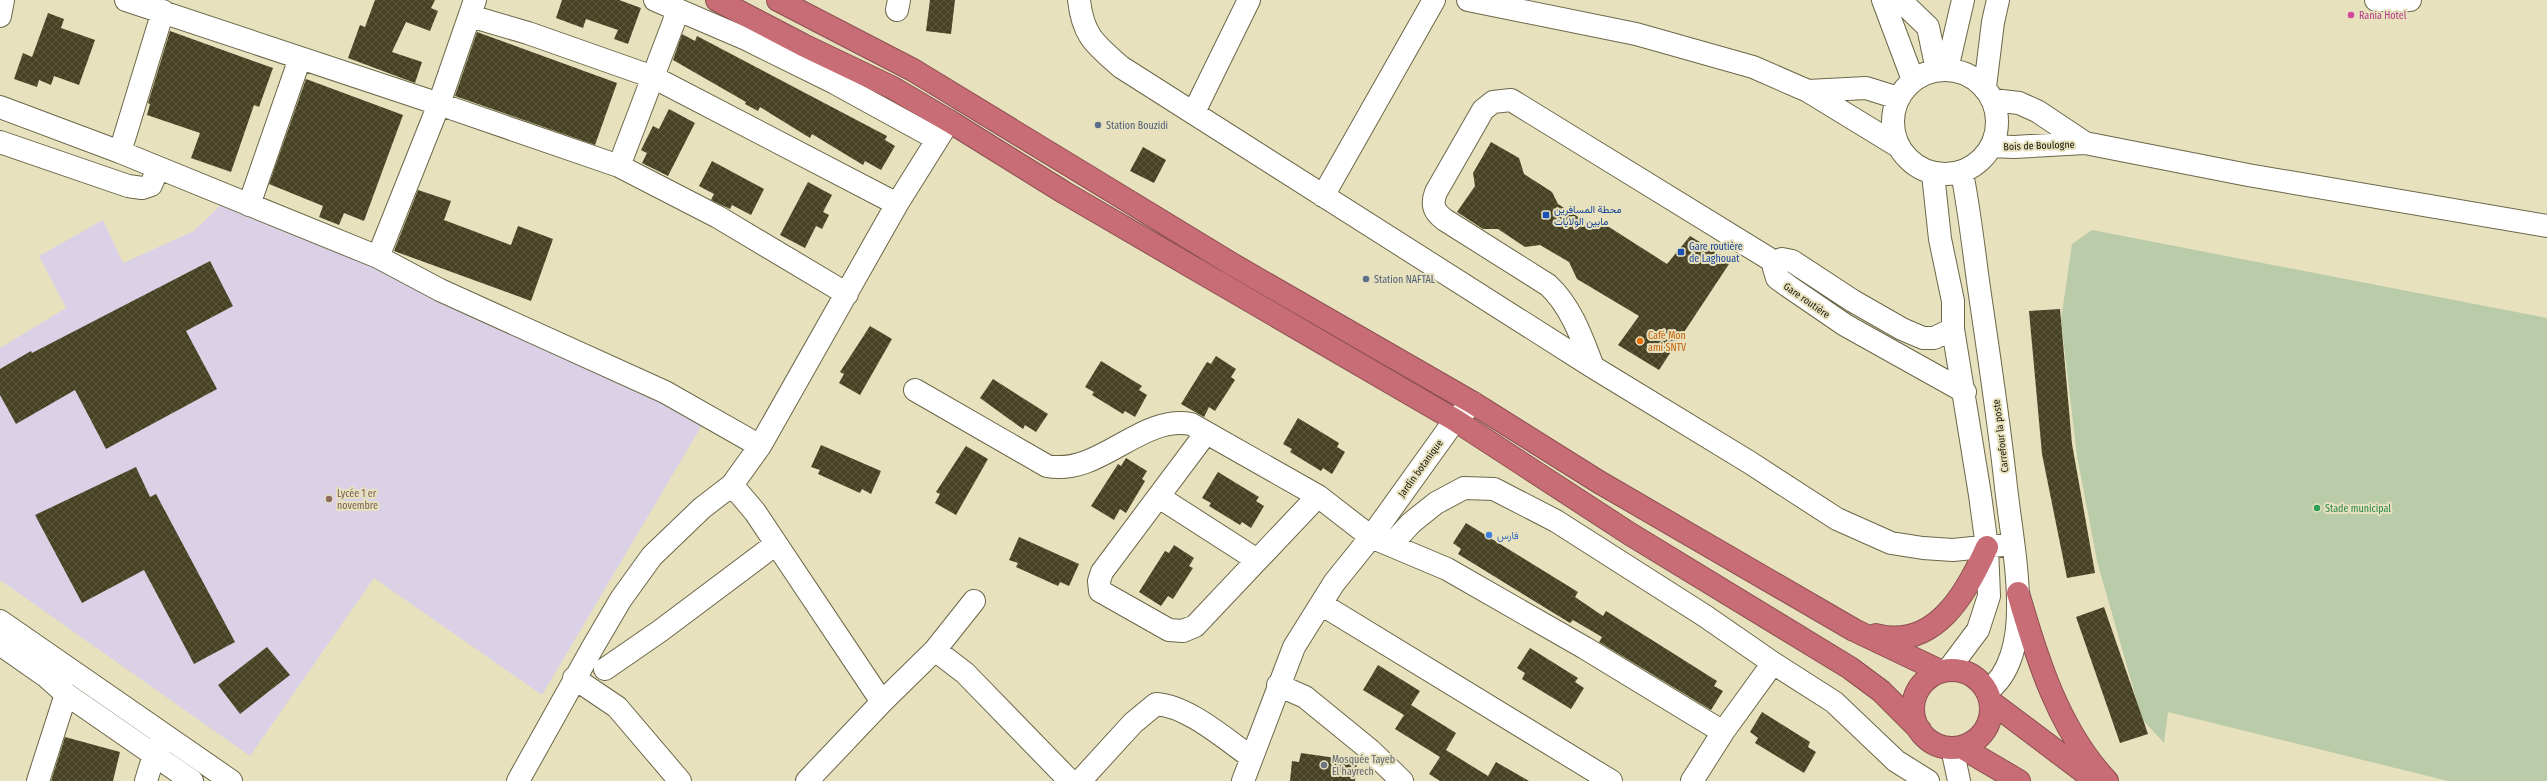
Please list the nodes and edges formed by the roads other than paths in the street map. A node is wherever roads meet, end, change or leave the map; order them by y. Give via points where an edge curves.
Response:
1 (3, 0) edge
2 (126, 0) edge
3 (655, 0) edge
4 (717, 0) edge
5 (778, 0) edge
6 (1079, 0) edge
7 (1249, 0) edge
8 (1434, 0) edge
9 (1468, 0) edge
10 (1883, 0) edge
11 (1900, 0) edge
12 (1963, 0) edge
13 (1998, 0) edge
14 (2376, 0) edge
15 (2410, 0) edge
16 (472, 8) edge
17 (163, 11) junction
18 (678, 11) junction
19 (0, 16) edge
20 (300, 58) junction
21 (1942, 69) junction
22 (653, 77) junction
23 (1913, 80) junction
24 (1808, 91) junction
25 (1989, 94) junction
26 (1898, 98) junction
27 (438, 104) junction
28 (0, 107) edge
29 (1194, 112) junction
30 (949, 121) junction
31 (937, 139) junction
32 (0, 142) edge
33 (2085, 143) junction
34 (1898, 146) junction
35 (1992, 146) junction
36 (120, 152) junction
37 (619, 166) junction
38 (158, 168) junction
39 (1962, 173) junction
40 (1933, 174) junction
41 (1323, 196) junction
42 (897, 204) junction
43 (249, 205) junction
44 (2547, 226) edge
45 (378, 257) junction
46 (1776, 263) junction
47 (847, 294) junction
48 (1953, 329) junction
49 (1593, 367) junction
50 (915, 390) dead end
51 (1965, 392) junction
52 (1473, 403) junction
53 (1454, 420) junction
54 (1206, 433) junction
55 (760, 446) junction
56 (732, 485) junction
57 (1318, 496) junction
58 (1158, 497) junction
59 (1381, 541) junction
60 (776, 544) junction
61 (2012, 544) junction
62 (1987, 547) junction
63 (1257, 560) junction
64 (2018, 593) junction
65 (974, 601) dead end
66 (1322, 604) junction
67 (0, 621) edge
68 (1854, 630) junction
69 (0, 644) edge
70 (594, 645) junction
71 (935, 650) junction
72 (1773, 663) junction
73 (605, 669) junction
74 (1944, 671) junction
75 (574, 678) junction
76 (1278, 685) junction
77 (66, 694) junction
78 (1989, 697) junction
79 (882, 702) junction
80 (616, 707) junction
81 (1920, 730) junction
82 (1723, 732) junction
83 (166, 736) junction
84 (1956, 748) junction
85 (154, 755) junction
86 (1251, 756) junction
87 (38, 781) edge
88 (146, 781) edge
89 (192, 781) edge
90 (231, 781) edge
91 (518, 781) edge
92 (680, 781) edge
93 (807, 781) edge
94 (1070, 781) edge
95 (1080, 781) edge
96 (1243, 781) edge
97 (1402, 781) edge
98 (1611, 781) edge
99 (1692, 781) edge
100 (1928, 781) edge
101 (1959, 781) edge
102 (2019, 781) edge
103 (2096, 781) edge
104 (2107, 781) edge

1 - 19 street
2 - 17 street
3 - 18 street
4 - 30 highway via 893,88
5 - 52 highway via 913,70 1235,266
6 - 29 street via 1083,25 1096,46 1121,66
7 - 29 street
8 - 41 street
9 - 24 street via 1636,34 1753,67
10 - 23 street
11 - 21 street via 1928,27
12 - 21 street
13 - 25 street via 1993,22
14 - 15 street
16 - 22 street via 528,33
16 - 27 street
17 - 20 street
17 - 36 street
18 - 22 street
18 - 31 street via 746,39 835,83
20 - 27 street
20 - 43 street
21 - 23 street
21 - 25 street via 1968,74
22 - 37 street
22 - 42 street
23 - 26 street
24 - 26 street via 1866,88
24 - 34 street
25 - 33 street via 2037,111
25 - 35 street via 1998,116
26 - 34 street via 1893,114 1893,130
27 - 37 street
27 - 45 street
28 - 36 street
29 - 41 street
30 - 31 street
30 - 53 highway via 1065,193
31 - 42 street
32 - 38 street via 128,186 142,188 151,185
33 - 35 street, Bois de Boulogne
33 - 44 street
34 - 40 street via 1919,168
35 - 39 street via 1974,167
36 - 38 street
37 - 47 street via 718,217
38 - 43 street
39 - 40 street
39 - 61 street, Carrefour la poste via 1972,221
40 - 48 street via 1940,239 1953,301
41 - 49 street
42 - 47 street
43 - 45 street
45 - 55 street via 440,290 665,392
46 - 48 street via 1782,259 1792,261 1853,301 1902,329 1924,338 1934,338
46 - 49 street via 1511,100 1493,102 1483,110 1436,192 1433,202 1435,211 1445,220 1548,285 1560,296
46 - 51 street, Gare routière via 1774,268 1777,278 1814,305
47 - 55 street
48 - 51 street
49 - 62 street via 1750,462 1837,519 1890,543 1953,550
50 - 54 street via 1048,466 1060,468 1088,461 1160,425 1178,422 1191,424
51 - 62 street
52 - 53 street, Jardin botanique
52 - 68 highway via 1599,482
53 - 59 street, Jardin botanique
53 - 81 highway via 1630,534 1850,668 1881,691
54 - 57 street
54 - 58 street
55 - 56 street
56 - 60 street via 755,512
56 - 70 street via 702,508 652,556 621,599
57 - 59 street
57 - 63 street
58 - 63 street
58 - 63 street via 1102,572 1100,590 1168,630 1183,631 1195,626
59 - 66 street via 1334,583
59 - 72 street via 1436,503 1464,488 1494,489 1556,521 1706,616
59 - 82 street via 1447,569
60 - 73 street
60 - 79 street
61 - 62 street
61 - 64 street, Carrefour la poste
62 - 68 highway via 1962,595 1948,612 1932,625 1895,640
62 - 74 street via 1988,596 1978,630
64 - 78 street, Carrefour la poste via 2017,626 2010,656 2002,677
64 - 104 highway via 2032,642 2058,705 2085,754
65 - 71 street
66 - 76 street via 1294,647
66 - 98 street
67 - 83 street
68 - 74 highway
69 - 77 street via 47,677
70 - 73 street
70 - 75 street
71 - 79 street
71 - 94 street via 965,673
72 - 82 street
72 - 100 street via 1834,702 1896,761
73 - 80 street
74 - 78 highway via 1971,674
74 - 81 highway via 1929,677 1915,696 1913,708
75 - 80 street
75 - 91 street
76 - 86 street
76 - 97 street via 1305,697 1370,750
77 - 85 street
77 - 87 street
78 - 84 highway via 1991,714 1987,726 1972,743
78 - 103 highway
79 - 93 street
80 - 92 street
81 - 84 highway via 1936,744
82 - 99 street
83 - 85 street
83 - 90 street
84 - 101 street
84 - 102 highway
85 - 88 street
85 - 89 street
86 - 95 street via 1205,725 1168,705 1156,704 1133,723
86 - 96 street

